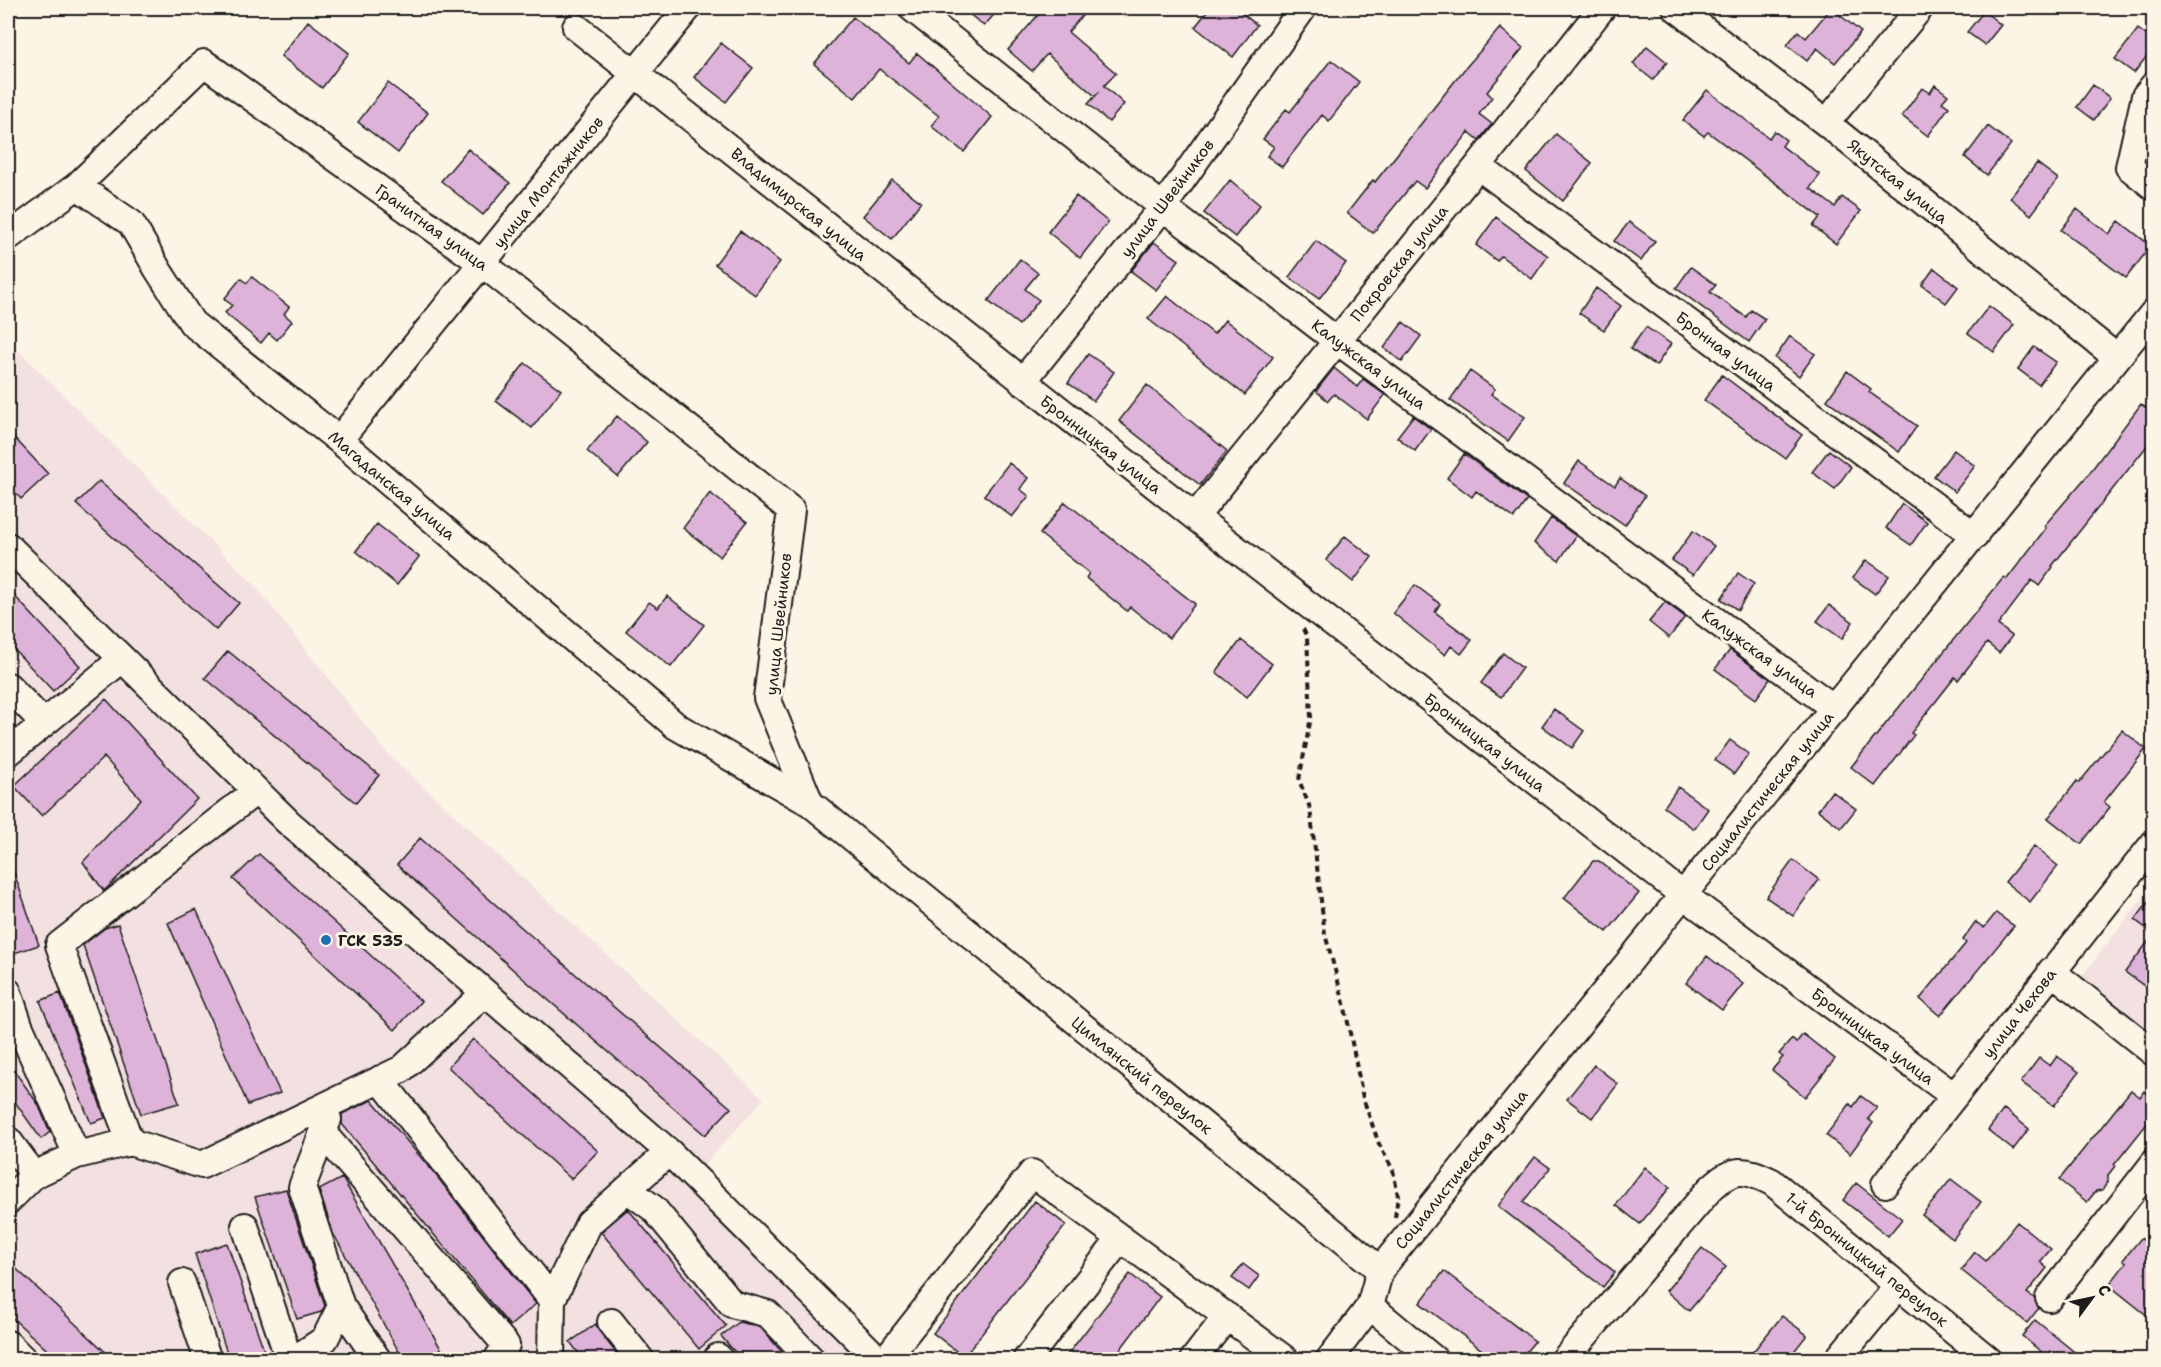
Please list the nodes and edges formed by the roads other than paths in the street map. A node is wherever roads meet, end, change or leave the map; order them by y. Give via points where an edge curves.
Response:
1 (688, 8) edge
2 (912, 8) edge
3 (1302, 8) edge
4 (1602, 8) edge
5 (1676, 8) edge
6 (1920, 8) edge
7 (576, 27) dead end
8 (636, 73) junction
9 (2154, 86) edge
10 (1826, 123) junction
11 (1478, 166) junction
12 (77, 186) junction
13 (2154, 187) edge
14 (1163, 207) junction
15 (8, 237) edge
16 (483, 264) junction
17 (2154, 312) edge
18 (1336, 340) junction
19 (2116, 357) junction
20 (1022, 382) junction
21 (339, 440) junction
22 (791, 510) joint
23 (1195, 518) junction
24 (1975, 536) junction
25 (8, 546) edge
26 (122, 659) junction
27 (8, 686) edge
28 (1835, 709) junction
29 (44, 723) junction
30 (8, 753) edge
31 (256, 791) junction
32 (810, 803) junction
33 (2154, 843) edge
34 (1682, 894) junction
35 (2051, 971) junction
36 (8, 992) edge
37 (485, 993) junction
38 (13, 1020) edge
39 (2154, 1053) edge
40 (380, 1079) junction
41 (1954, 1096) junction
42 (335, 1099) junction
43 (322, 1132) junction
44 (8, 1140) edge
45 (130, 1142) junction
46 (669, 1152) junction
47 (76, 1155) junction
48 (2154, 1163) edge
49 (34, 1175) junction
50 (1886, 1184) dead end
51 (627, 1189) junction
52 (8, 1201) edge
53 (245, 1226) dead end
54 (1120, 1238) junction
55 (1380, 1270) junction
56 (182, 1283) dead end
57 (1898, 1286) junction
58 (2049, 1298) dead end
59 (552, 1300) junction
60 (341, 1306) junction
61 (1370, 1306) junction
62 (1227, 1316) junction
63 (612, 1322) dead end
64 (8, 1344) edge
65 (871, 1357) edge
66 (24, 1359) edge
67 (208, 1359) edge
68 (291, 1359) edge
69 (378, 1359) edge
70 (497, 1359) edge
71 (551, 1359) edge
72 (641, 1359) edge
73 (812, 1359) edge
74 (1026, 1359) edge
75 (1193, 1359) edge
76 (1286, 1359) edge
77 (1329, 1359) edge
78 (1435, 1359) edge
79 (1564, 1359) edge
80 (1837, 1359) edge
81 (1989, 1359) edge

1 - 8 street, улица Монтажников
2 - 14 street, Калужская улица
3 - 14 street, улица Швейников
4 - 11 street, Покровская улица
5 - 10 street, Якутская улица
6 - 10 street
7 - 8 street, Владимирская улица
8 - 16 street, улица Монтажников
8 - 20 street, Владимирская улица
9 - 13 street via 2145,96 2129,167
10 - 19 street, Якутская улица
11 - 18 street, Покровская улица
11 - 24 street, Бронная улица
12 - 15 street
12 - 16 street, Гранитная улица via 204,63
12 - 21 street, Магаданская улица via 131,223 192,323
14 - 18 street, Калужская улица
14 - 20 street, улица Швейников
16 - 21 street, улица Монтажников
16 - 22 street, Гранитная улица
17 - 19 street, Социалистическая улица
18 - 23 street, Покровская улица
18 - 28 street, Калужская улица
19 - 24 street, Социалистическая улица
20 - 23 street, Бронницкая улица
21 - 32 street, Магаданская улица via 676,726
22 - 32 street, улица Швейников via 768,698
23 - 34 street, Бронницкая улица
24 - 28 street, Социалистическая улица
25 - 26 street
26 - 29 street
26 - 31 street
27 - 29 street
28 - 34 street, Социалистическая улица
29 - 30 street
31 - 37 street
31 - 45 street via 59,945
32 - 55 street, Цимлянский переулок
33 - 35 street, улица Чехова
34 - 41 street, Бронницкая улица
34 - 55 street, Социалистическая улица
35 - 39 street
35 - 41 street, улица Чехова
36 - 38 street
37 - 40 street via 402,1069
37 - 46 street
38 - 47 street
40 - 42 street
40 - 59 street
41 - 50 street, улица Чехова
42 - 43 street
42 - 45 street via 202,1165
43 - 60 street via 302,1187
43 - 70 street via 506,1345
44 - 49 street
45 - 47 street
46 - 51 street
46 - 65 street
47 - 49 street
48 - 58 street
49 - 52 street
51 - 59 street via 589,1223
51 - 73 street via 654,1209 732,1304 768,1314
53 - 68 street
54 - 62 street
54 - 65 street via 1032,1173
54 - 74 street
55 - 61 street
56 - 67 street
57 - 79 street, 1-й Бронницкий переулок via 1772,1182 1758,1175 1734,1172 1710,1189
57 - 80 street
57 - 81 street, 1-й Бронницкий переулок
59 - 71 street
60 - 68 street via 325,1339
60 - 69 street
61 - 77 street
61 - 78 street
62 - 75 street
62 - 76 street
63 - 72 street
64 - 66 street

